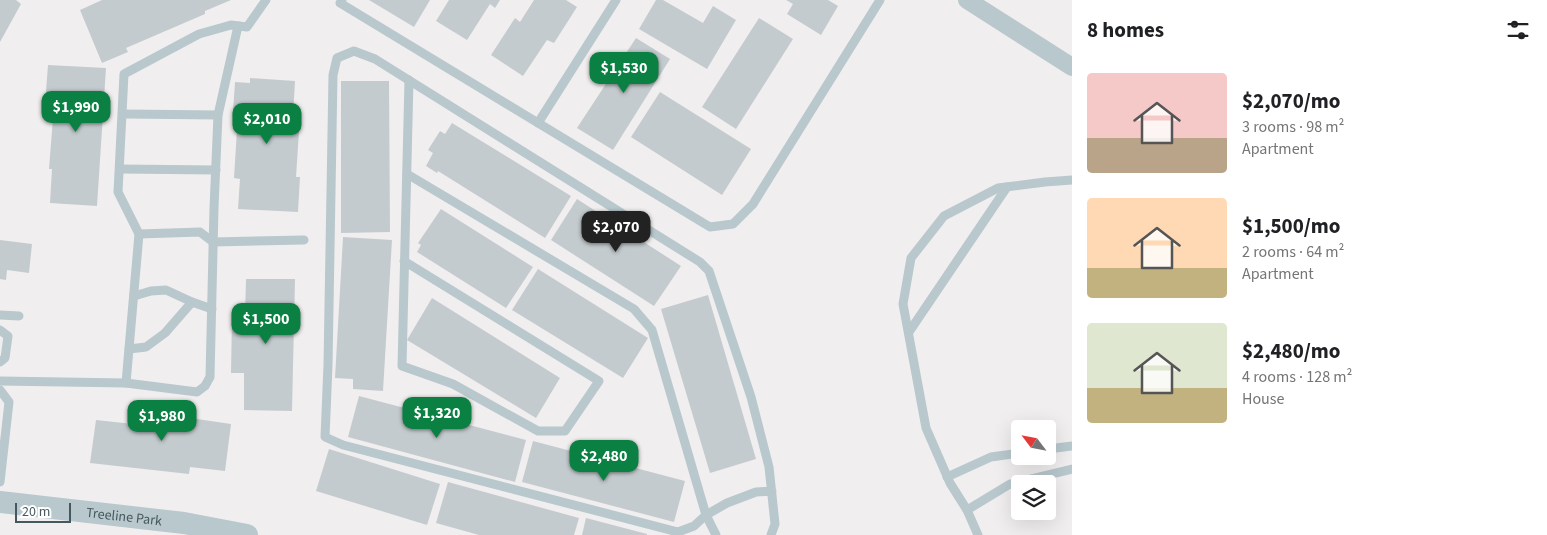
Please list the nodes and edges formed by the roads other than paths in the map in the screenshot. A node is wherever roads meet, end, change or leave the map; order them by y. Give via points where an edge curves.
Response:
1 (266, 0) edge
2 (342, 0) edge
3 (616, 0) edge
4 (880, 0) edge
5 (968, 0) edge
6 (238, 26) junction
7 (1072, 67) edge
8 (409, 80) junction
9 (123, 114) junction
10 (218, 115) junction
11 (538, 123) junction
12 (120, 169) junction
13 (216, 170) junction
14 (406, 174) junction
15 (1072, 180) edge
16 (1007, 187) junction
17 (139, 234) junction
18 (304, 240) dead end
19 (213, 242) junction
20 (404, 261) junction
21 (134, 296) junction
22 (192, 302) junction
23 (212, 309) junction
24 (0, 315) edge
25 (18, 316) dead end
26 (0, 330) edge
27 (909, 332) junction
28 (129, 349) junction
29 (0, 362) edge
30 (0, 381) edge
31 (126, 383) junction
32 (0, 390) edge
33 (1072, 446) edge
34 (1056, 448) edge
35 (1011, 454) edge
36 (1072, 469) edge
37 (947, 478) junction
38 (0, 482) edge
39 (772, 492) junction
40 (0, 502) edge
41 (968, 510) junction
42 (706, 515) junction
43 (247, 535) edge
44 (716, 535) edge
45 (771, 535) edge
46 (978, 535) edge

1 - 6 lane via 247,27
2 - 11 lane via 340,3
3 - 11 lane
4 - 11 lane via 753,204 733,224 710,227
5 - 7 street
6 - 9 lane via 199,34 124,74
6 - 10 lane
8 - 14 lane
8 - 39 lane via 700,262 709,271 751,397 769,466
8 - 42 lane via 375,59 354,51 337,58 333,74 325,438 678,532 694,526
9 - 10 lane
9 - 12 lane
10 - 13 lane
12 - 13 lane
12 - 17 lane via 118,192
13 - 19 lane
14 - 20 lane
14 - 42 lane via 634,310 652,330
15 - 16 lane
16 - 27 lane
16 - 27 lane via 998,188 944,216 911,258 903,304
17 - 19 lane via 200,232
17 - 21 lane
18 - 19 lane
19 - 23 lane
20 - 20 lane via 402,366 453,384 538,431 565,431 599,381
21 - 22 lane via 166,290
21 - 28 lane
22 - 23 lane
22 - 28 lane via 165,333 146,347
23 - 31 lane via 210,377 205,386 197,392
24 - 25 lane
26 - 29 lane via 8,336 4,358
27 - 37 lane via 926,428
28 - 31 lane
30 - 31 lane
32 - 38 lane via 9,402
33 - 34 lane
35 - 37 lane via 991,457
36 - 41 lane via 1010,484
37 - 41 lane
39 - 42 lane via 756,492 727,502
39 - 45 lane via 776,524
40 - 43 street, Treeline Park via 184,523
41 - 46 lane
42 - 44 lane

